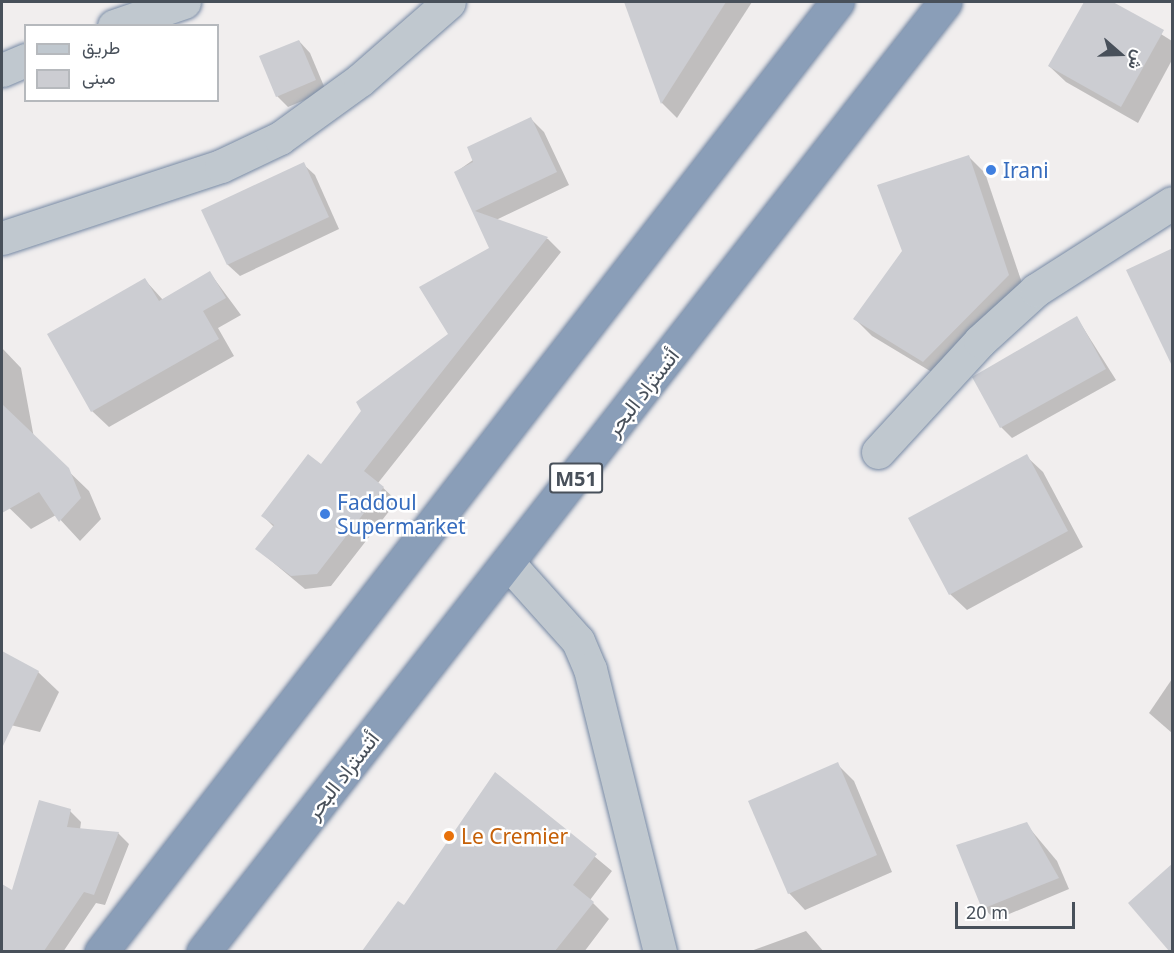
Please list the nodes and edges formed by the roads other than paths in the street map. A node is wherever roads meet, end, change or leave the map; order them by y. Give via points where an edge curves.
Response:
1 (184, 2) edge
2 (449, 2) edge
3 (837, 2) edge
4 (945, 2) edge
5 (120, 24) edge
6 (24, 61) edge
7 (2, 70) edge
8 (1173, 203) edge
9 (2, 238) edge
10 (878, 452) dead end
11 (509, 564) junction
12 (101, 951) edge
13 (203, 951) edge
14 (660, 951) edge

1 - 5 street
2 - 9 street via 360,80 280,138 221,166
3 - 12 highway
4 - 11 highway, أتستراد البحر / M51
6 - 7 street
8 - 10 street via 1036,290 964,357
11 - 13 highway, أتستراد البحر / M51
11 - 14 street via 578,641 590,669

